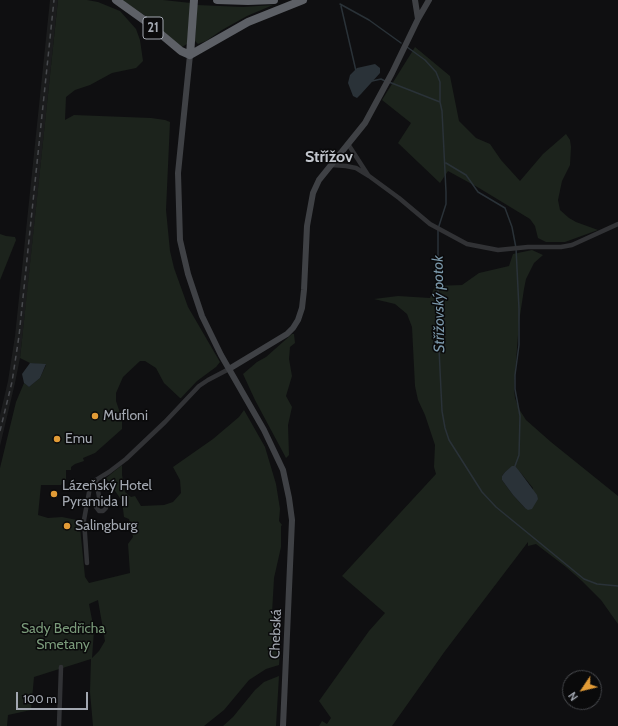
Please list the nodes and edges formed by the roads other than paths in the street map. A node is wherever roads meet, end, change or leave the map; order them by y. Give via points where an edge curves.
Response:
1 (116, 0) edge
2 (194, 0) edge
3 (217, 0) edge
4 (274, 0) edge
5 (303, 0) edge
6 (415, 0) edge
7 (429, 0) edge
8 (418, 19) junction
9 (190, 55) junction
10 (348, 144) junction
11 (332, 165) junction
12 (369, 176) junction
13 (618, 224) edge
14 (229, 369) junction
15 (96, 480) junction
16 (100, 502) dead end
17 (87, 563) dead end
18 (61, 668) dead end
19 (59, 726) edge
20 (283, 726) edge

1 - 9 highway, 21 via 181,51
2 - 9 highway
3 - 4 highway
5 - 9 highway via 248,22
6 - 8 street
7 - 8 street
8 - 10 street via 365,123
9 - 14 street, Chebská via 178,173 180,240 202,316
10 - 11 street
10 - 12 street
11 - 12 street via 356,168
11 - 14 street via 319,180 310,204 304,290 298,320 287,334
12 - 13 street via 430,224 467,244 498,250 572,245
14 - 15 street via 199,386 126,460
14 - 20 street, Chebská via 264,430 283,470 292,520
15 - 16 street
15 - 17 street via 90,487 84,520
18 - 19 street

